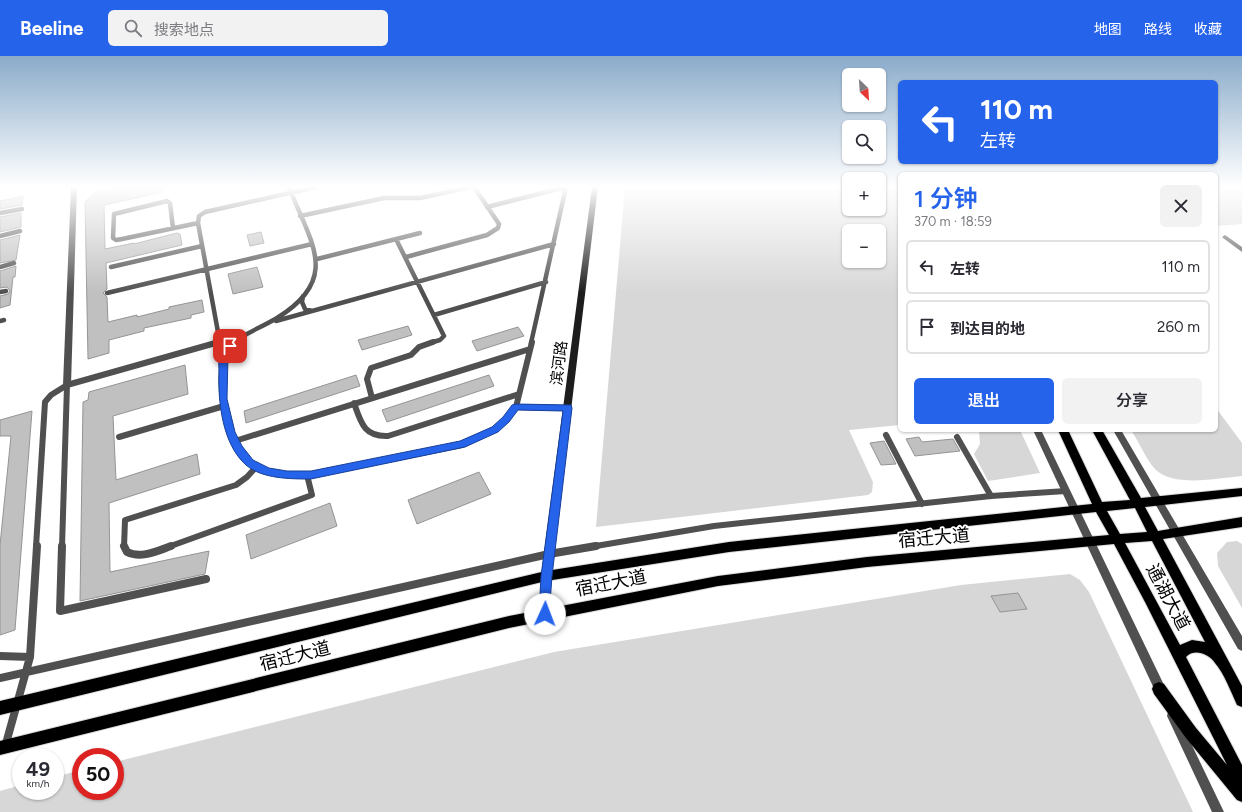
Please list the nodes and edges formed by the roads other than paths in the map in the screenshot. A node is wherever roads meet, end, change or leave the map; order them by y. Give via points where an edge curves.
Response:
1 (73, 222) edge
2 (114, 222) edge
3 (172, 222) edge
4 (197, 222) edge
5 (198, 222) edge
6 (303, 222) edge
7 (498, 222) edge
8 (559, 222) edge
9 (591, 222) edge
10 (173, 228) junction
11 (20, 231) dead end
12 (420, 233) dead end
13 (0, 236) edge
14 (1225, 237) dead end
15 (396, 239) junction
16 (312, 244) junction
17 (554, 244) junction
18 (202, 246) junction
19 (1242, 250) edge
20 (406, 256) junction
21 (317, 259) junction
22 (14, 263) dead end
23 (0, 267) edge
24 (111, 267) dead end
25 (207, 270) junction
26 (418, 282) junction
27 (546, 282) junction
28 (6, 291) dead end
29 (0, 292) edge
30 (107, 293) dead end
31 (303, 296) junction
32 (315, 311) junction
33 (434, 315) junction
34 (271, 322) junction
35 (241, 336) junction
36 (220, 342) junction
37 (530, 349) junction
38 (67, 385) junction
39 (519, 394) junction
40 (372, 398) junction
41 (354, 403) junction
42 (224, 406) junction
43 (516, 407) junction
44 (568, 408) junction
45 (1038, 432) edge
46 (1064, 432) edge
47 (1097, 432) edge
48 (1118, 432) edge
49 (886, 435) dead end
50 (119, 437) dead end
51 (957, 437) dead end
52 (235, 441) junction
53 (257, 466) junction
54 (308, 475) junction
55 (1066, 491) junction
56 (1242, 492) edge
57 (991, 496) junction
58 (1158, 502) junction
59 (922, 504) junction
60 (1138, 504) junction
61 (1100, 509) junction
62 (1075, 511) junction
63 (1242, 522) edge
64 (1176, 532) junction
65 (1154, 536) junction
66 (1116, 540) junction
67 (1090, 542) junction
68 (549, 554) junction
69 (546, 576) junction
70 (206, 579) dead end
71 (545, 614) junction
72 (1242, 646) edge
73 (0, 656) edge
74 (1178, 656) junction
75 (30, 657) junction
76 (1219, 658) junction
77 (26, 672) junction
78 (0, 678) edge
79 (1159, 689) junction
80 (1242, 700) edge
81 (17, 704) junction
82 (0, 708) edge
83 (2, 747) edge
84 (1242, 780) edge
85 (1242, 795) edge
86 (1218, 812) edge

1 - 38 street
2 - 10 lane via 116,240
3 - 10 lane
4 - 10 lane
5 - 18 lane
6 - 16 lane
7 - 20 lane via 499,226 495,231 487,235
8 - 17 lane
9 - 44 main road, 滨河路
11 - 13 lane
12 - 15 lane
14 - 19 street
15 - 20 lane
15 - 21 lane
16 - 21 lane
16 - 25 lane
17 - 26 lane
17 - 27 lane
18 - 24 lane
18 - 25 lane
20 - 26 lane
21 - 31 lane via 315,278
22 - 23 lane
25 - 30 lane
25 - 36 lane
26 - 32 lane
26 - 33 lane
27 - 33 lane
27 - 37 lane
28 - 29 lane
31 - 32 lane via 305,309
31 - 34 lane
32 - 34 lane
33 - 40 lane via 443,338 420,347 411,355 371,368 367,380
34 - 35 lane
35 - 36 lane
35 - 42 lane via 224,354
36 - 38 lane
37 - 39 lane
37 - 40 lane
38 - 70 lane via 60,611
38 - 75 lane via 51,395 45,402 44,409
39 - 41 lane via 399,434 382,437 369,434 364,428
39 - 43 lane
40 - 41 lane
41 - 52 lane
42 - 50 lane
42 - 52 lane
43 - 44 street
43 - 54 lane via 495,429 462,444
44 - 68 main road, 滨河路
45 - 55 street
46 - 61 main road, 通湖大道
47 - 60 main road, 通湖大道
48 - 58 street
49 - 59 lane
51 - 57 lane
52 - 53 lane via 250,463
53 - 54 lane via 287,475
53 - 54 lane via 236,485 125,520 124,548 127,553 136,556 149,554 312,495
55 - 57 lane
55 - 62 street
56 - 58 main road, 宿迁大道
57 - 59 lane
58 - 60 main road, 宿迁大道
58 - 64 street
59 - 68 lane via 714,526
60 - 61 main road, 宿迁大道
60 - 65 main road, 通湖大道
61 - 62 main road, 宿迁大道
61 - 66 main road, 通湖大道
62 - 67 street
62 - 69 main road, 宿迁大道 via 729,547
63 - 64 main road, 宿迁大道
64 - 65 main road, 宿迁大道
64 - 72 street
65 - 66 main road, 宿迁大道
65 - 76 main road, 通湖大道
66 - 67 main road, 宿迁大道
66 - 74 main road, 通湖大道
67 - 71 main road, 宿迁大道 via 867,562 718,581
67 - 79 street
68 - 69 main road, 滨河路
68 - 77 lane
69 - 71 main road, 滨河路
69 - 81 main road, 宿迁大道
71 - 83 main road, 宿迁大道
73 - 75 lane
74 - 76 main road via 1184,648 1199,646 1208,649
74 - 84 main road, 通湖大道
75 - 77 lane
76 - 80 main road, 通湖大道
77 - 78 lane
77 - 81 lane
79 - 85 main road
79 - 86 street
81 - 82 main road, 宿迁大道
81 - 83 lane

